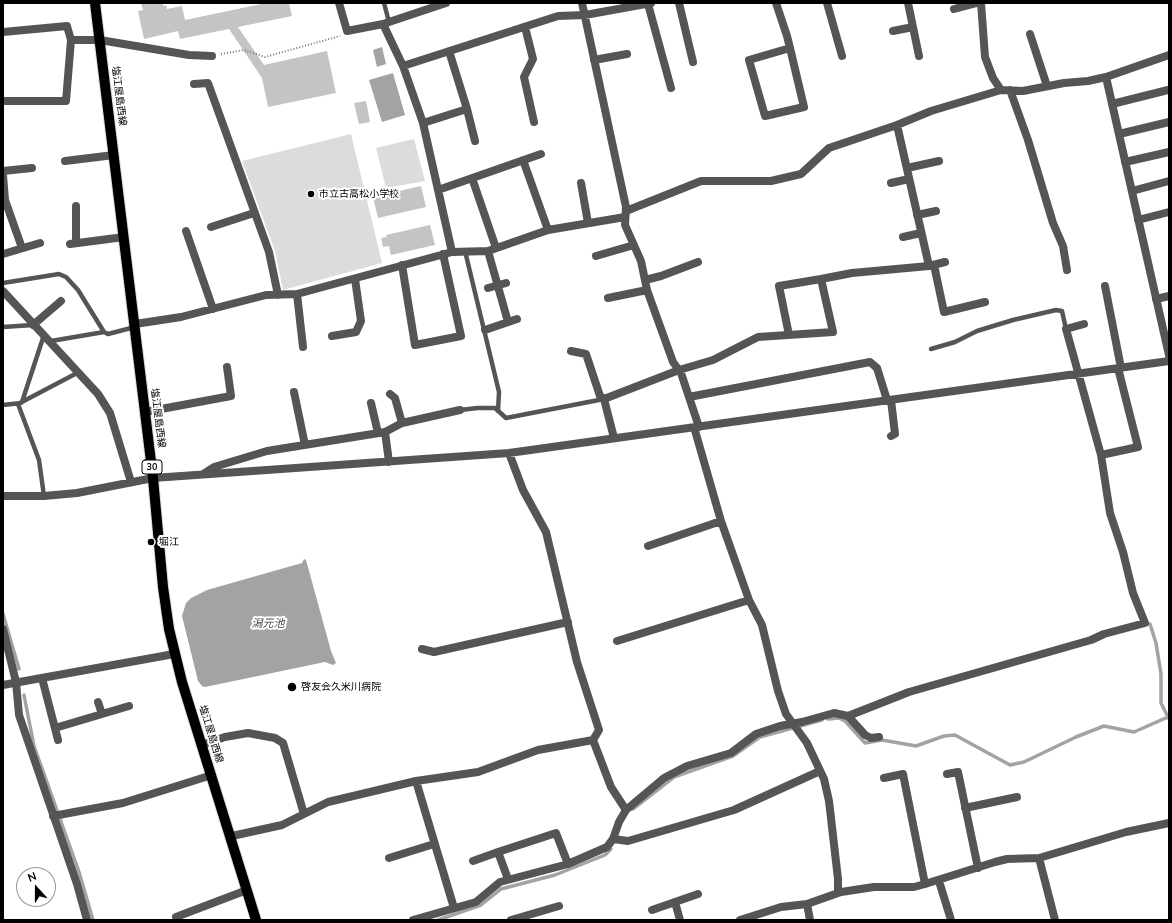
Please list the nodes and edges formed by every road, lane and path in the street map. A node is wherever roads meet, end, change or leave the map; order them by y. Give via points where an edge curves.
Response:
1 (95, 3) edge
2 (339, 3) edge
3 (384, 3) edge
4 (446, 3) edge
5 (582, 3) edge
6 (650, 3) edge
7 (679, 3) edge
8 (776, 3) edge
9 (827, 3) edge
10 (908, 3) edge
11 (977, 3) edge
12 (981, 3) edge
13 (954, 9) dead end
14 (585, 15) junction
15 (386, 23) junction
16 (525, 27) junction
17 (913, 27) junction
18 (347, 31) junction
19 (893, 31) dead end
20 (3, 32) edge
21 (1030, 34) dead end
22 (71, 40) junction
23 (100, 40) junction
24 (790, 48) junction
25 (449, 51) junction
26 (627, 54) dead end
27 (1169, 55) edge
28 (212, 56) joint
29 (842, 56) dead end
30 (919, 56) dead end
31 (594, 60) junction
32 (693, 62) dead end
33 (403, 66) junction
34 (1106, 77) junction
35 (194, 84) dead end
36 (1047, 86) junction
37 (671, 88) dead end
38 (1001, 90) junction
39 (1010, 90) junction
40 (1168, 90) edge
41 (3, 101) edge
42 (1112, 104) junction
43 (467, 109) junction
44 (534, 122) dead end
45 (1169, 122) edge
46 (423, 123) junction
47 (897, 125) junction
48 (1119, 134) junction
49 (475, 141) dead end
50 (1169, 152) edge
51 (541, 154) dead end
52 (114, 155) junction
53 (523, 160) junction
54 (65, 161) dead end
55 (939, 161) dead end
56 (1125, 162) junction
57 (32, 168) dead end
58 (907, 168) junction
59 (3, 171) edge
60 (3, 175) edge
61 (472, 178) junction
62 (909, 179) junction
63 (1169, 182) edge
64 (581, 183) dead end
65 (891, 183) dead end
66 (438, 190) junction
67 (1132, 191) junction
68 (76, 206) dead end
69 (936, 211) dead end
70 (1169, 212) edge
71 (254, 213) junction
72 (626, 214) junction
73 (917, 215) junction
74 (1138, 220) junction
75 (588, 223) junction
76 (211, 226) dead end
77 (548, 230) junction
78 (186, 231) dead end
79 (921, 233) junction
80 (124, 237) junction
81 (903, 237) dead end
82 (40, 243) dead end
83 (634, 245) junction
84 (22, 248) junction
85 (496, 248) junction
86 (465, 251) junction
87 (488, 251) junction
88 (452, 252) junction
89 (3, 254) edge
90 (443, 254) junction
91 (596, 256) dead end
92 (698, 262) dead end
93 (945, 262) dead end
94 (402, 265) junction
95 (931, 265) junction
96 (1067, 270) dead end
97 (354, 278) junction
98 (821, 279) junction
99 (644, 280) junction
100 (3, 283) edge
101 (506, 283) dead end
102 (498, 286) junction
103 (1105, 286) dead end
104 (488, 288) dead end
105 (3, 290) edge
106 (647, 290) junction
107 (297, 294) junction
108 (278, 295) junction
109 (1169, 296) edge
110 (608, 298) dead end
111 (1156, 299) junction
112 (61, 301) dead end
113 (985, 302) dead end
114 (213, 309) junction
115 (517, 319) dead end
116 (508, 322) junction
117 (1084, 324) dead end
118 (34, 325) junction
119 (135, 326) junction
120 (3, 327) edge
121 (1066, 329) junction
122 (485, 330) junction
123 (104, 332) junction
124 (44, 335) junction
125 (789, 335) junction
126 (332, 336) dead end
127 (51, 341) junction
128 (303, 347) dead end
129 (931, 349) dead end
130 (570, 351) dead end
131 (1169, 355) edge
132 (1169, 361) edge
133 (227, 367) dead end
134 (1120, 368) junction
135 (679, 370) junction
136 (79, 372) junction
137 (1078, 375) junction
138 (294, 392) dead end
139 (390, 394) dead end
140 (689, 397) junction
141 (604, 399) junction
142 (889, 400) junction
143 (22, 403) junction
144 (371, 403) dead end
145 (3, 405) edge
146 (460, 410) joint
147 (498, 411) junction
148 (145, 412) junction
149 (402, 423) junction
150 (696, 427) junction
151 (382, 432) junction
152 (891, 436) dead end
153 (614, 438) junction
154 (305, 445) junction
155 (509, 453) junction
156 (1101, 455) junction
157 (389, 462) junction
158 (202, 474) junction
159 (153, 478) junction
160 (131, 482) junction
161 (3, 496) edge
162 (44, 496) junction
163 (721, 521) junction
164 (648, 546) dead end
165 (749, 600) junction
166 (568, 622) junction
167 (3, 629) edge
168 (617, 641) dead end
169 (422, 649) dead end
170 (174, 654) junction
171 (42, 678) junction
172 (16, 682) junction
173 (3, 685) edge
174 (98, 702) dead end
175 (129, 706) dead end
176 (102, 714) junction
177 (848, 716) junction
178 (795, 727) junction
179 (55, 728) junction
180 (879, 737) dead end
181 (58, 740) dead end
182 (593, 740) junction
183 (202, 745) junction
184 (820, 771) junction
185 (947, 774) dead end
186 (212, 775) junction
187 (884, 778) dead end
188 (416, 781) junction
189 (1017, 797) dead end
190 (966, 808) junction
191 (626, 810) junction
192 (304, 814) junction
193 (57, 815) junction
194 (1169, 823) edge
195 (232, 836) junction
196 (612, 839) junction
197 (434, 844) junction
198 (498, 852) junction
199 (389, 858) dead end
200 (1039, 858) junction
201 (474, 861) dead end
202 (568, 864) junction
203 (978, 868) junction
204 (508, 879) junction
205 (939, 881) junction
206 (925, 884) junction
207 (247, 890) junction
208 (838, 893) junction
209 (698, 894) dead end
210 (675, 902) junction
211 (807, 904) junction
212 (559, 906) dead end
213 (454, 908) junction
214 (652, 910) dead end
215 (541, 911) junction
216 (176, 917) dead end
217 (949, 919) edge
218 (87, 920) edge
219 (256, 920) edge
220 (412, 920) edge
221 (511, 920) edge
222 (543, 920) edge
223 (680, 920) edge
224 (740, 920) edge
225 (810, 920) edge
226 (1055, 920) edge

1 - 23 main road, 塩江屋島西線 / 30
2 - 18 street
3 - 15 lane
4 - 15 street
5 - 14 street
6 - 14 street
6 - 37 street
7 - 32 street
8 - 24 street
9 - 29 street
10 - 17 street
11 - 13 street
12 - 38 street via 985,57
14 - 16 street via 558,16
14 - 31 street
15 - 18 street
15 - 33 street
16 - 25 street
16 - 44 street via 533,59 524,77
17 - 19 street
17 - 30 street
18 - 28 path via 345,35 265,57 244,50
20 - 22 street via 67,26
21 - 36 street
22 - 23 street
22 - 41 street via 66,101
23 - 28 street via 189,55
23 - 52 main road, 塩江屋島西線 / 30
24 - 24 street via 804,107 765,116 749,60
25 - 33 street
25 - 43 street
26 - 31 street
27 - 34 street
31 - 72 street
33 - 46 street
34 - 36 street
34 - 42 street
35 - 71 street via 208,83
36 - 39 street
38 - 39 street
38 - 47 street via 931,111
39 - 96 street via 1053,223 1063,246
40 - 42 street
42 - 48 street
43 - 46 street
43 - 49 street
45 - 48 street
46 - 66 street
47 - 58 street
47 - 72 street via 829,148 801,174 771,181 701,181
48 - 56 street
50 - 56 street
51 - 53 street
52 - 54 street
52 - 80 main road, 塩江屋島西線 / 30
53 - 61 street
53 - 77 street
55 - 58 street
56 - 67 street
57 - 59 street
58 - 62 street
60 - 84 street via 6,200
61 - 66 street
61 - 85 street
62 - 65 street
62 - 73 street
63 - 67 street
64 - 75 street
66 - 88 street
67 - 74 street
68 - 80 street via 73,244
69 - 73 street
70 - 74 street
71 - 76 street
71 - 108 street via 269,252
72 - 75 street
72 - 83 street via 625,225
73 - 79 street
74 - 111 street
75 - 77 street
77 - 85 street
78 - 114 street
79 - 81 street
79 - 95 street
80 - 119 main road, 塩江屋島西線 / 30
82 - 84 street
83 - 91 street
83 - 99 street via 641,261
84 - 89 street
85 - 87 street
86 - 87 street
86 - 88 street
86 - 122 lane
87 - 102 street
88 - 90 street
90 - 94 street
90 - 94 street via 461,336 415,345
92 - 99 street
93 - 95 street
94 - 97 street
95 - 98 street via 852,273
95 - 113 street via 944,312
97 - 107 street
97 - 126 street via 361,321 356,332
98 - 125 street via 779,286
98 - 125 street via 833,332
99 - 106 street
100 - 123 lane via 59,274 66,276 78,290
101 - 102 street
102 - 104 street
102 - 116 street
103 - 134 street
105 - 118 street
106 - 110 street
106 - 135 street via 673,362
107 - 108 street
107 - 128 street
108 - 114 street via 266,295
109 - 111 street
111 - 131 street
112 - 118 street
114 - 119 street
115 - 116 street
116 - 122 street
117 - 121 street
118 - 120 lane
118 - 124 street
119 - 123 lane via 108,334
119 - 148 main road, 塩江屋島西線 / 30
121 - 129 lane via 1062,310 1056,310 977,331
121 - 137 street
122 - 147 lane via 499,392
123 - 127 lane
124 - 127 street
124 - 143 lane
125 - 135 street via 758,336 713,360
127 - 136 street
130 - 141 street via 586,354 600,396
132 - 134 street
133 - 148 street via 231,396
134 - 137 street
134 - 156 street via 1138,447
135 - 140 street
135 - 141 street
136 - 143 lane
136 - 160 street via 110,413
137 - 142 street
137 - 156 street
138 - 154 street
139 - 149 street via 395,398
140 - 142 street via 870,362 877,368
140 - 150 street
141 - 147 lane via 506,418
141 - 153 street
142 - 150 street
142 - 152 street via 895,434
143 - 145 lane
143 - 162 lane via 18,404 39,460
144 - 151 street
146 - 147 lane via 495,408
146 - 149 street
148 - 159 main road, 塩江屋島西線 / 30
149 - 151 street
150 - 153 street
150 - 163 street
151 - 154 street
151 - 157 street
153 - 155 street
154 - 158 street via 267,451 214,466
155 - 157 street
155 - 166 street via 523,490 546,532
156 - 177 street via 1110,513 1133,593 1145,623 909,692
157 - 158 street
158 - 159 street
159 - 160 street
159 - 170 main road, 塩江屋島西線 / 30 via 163,587
160 - 162 street via 77,493
161 - 162 street
163 - 164 street
163 - 165 street
165 - 168 street
165 - 178 street via 762,625 778,691
166 - 169 street via 434,652
166 - 182 street via 577,662 599,730
167 - 172 street
170 - 171 street
170 - 183 main road, 塩江屋島西線 / 30
171 - 172 street
171 - 179 street
172 - 173 street
172 - 193 street via 19,715
174 - 176 street
175 - 176 street
176 - 179 street
177 - 178 street via 834,713 802,722
177 - 180 street via 865,735 871,738
178 - 184 street
178 - 191 street via 756,734 731,753 672,773
179 - 181 street
182 - 188 street via 538,750 478,772
182 - 191 street via 611,787
183 - 186 main road, 塩江屋島西線 / 30
183 - 192 street via 248,733 276,738 283,743
184 - 196 street via 734,810 628,841
184 - 208 street via 829,801
185 - 190 street via 958,772
186 - 193 street via 123,803
186 - 195 main road, 塩江屋島西線 / 30
187 - 206 street via 904,774
188 - 192 street via 328,802
188 - 197 street
189 - 190 street
190 - 203 street
191 - 196 street
192 - 195 street via 282,825
193 - 218 street
194 - 200 street via 1126,832
195 - 207 main road, 塩江屋島西線 / 30
196 - 202 street via 606,847
197 - 199 street
197 - 213 street
198 - 201 street
198 - 202 street via 556,833
198 - 204 street
200 - 203 street via 1007,859
200 - 226 street
202 - 204 street
203 - 205 street
204 - 213 street via 500,882 476,902
205 - 206 street
205 - 217 street
206 - 208 street via 914,887 874,887
207 - 216 street
207 - 219 main road, 塩江屋島西線 / 30
208 - 211 street
209 - 210 street
210 - 214 street
210 - 223 street
211 - 224 street via 781,907
211 - 225 street
212 - 215 street
213 - 220 street
215 - 221 street
215 - 222 street

